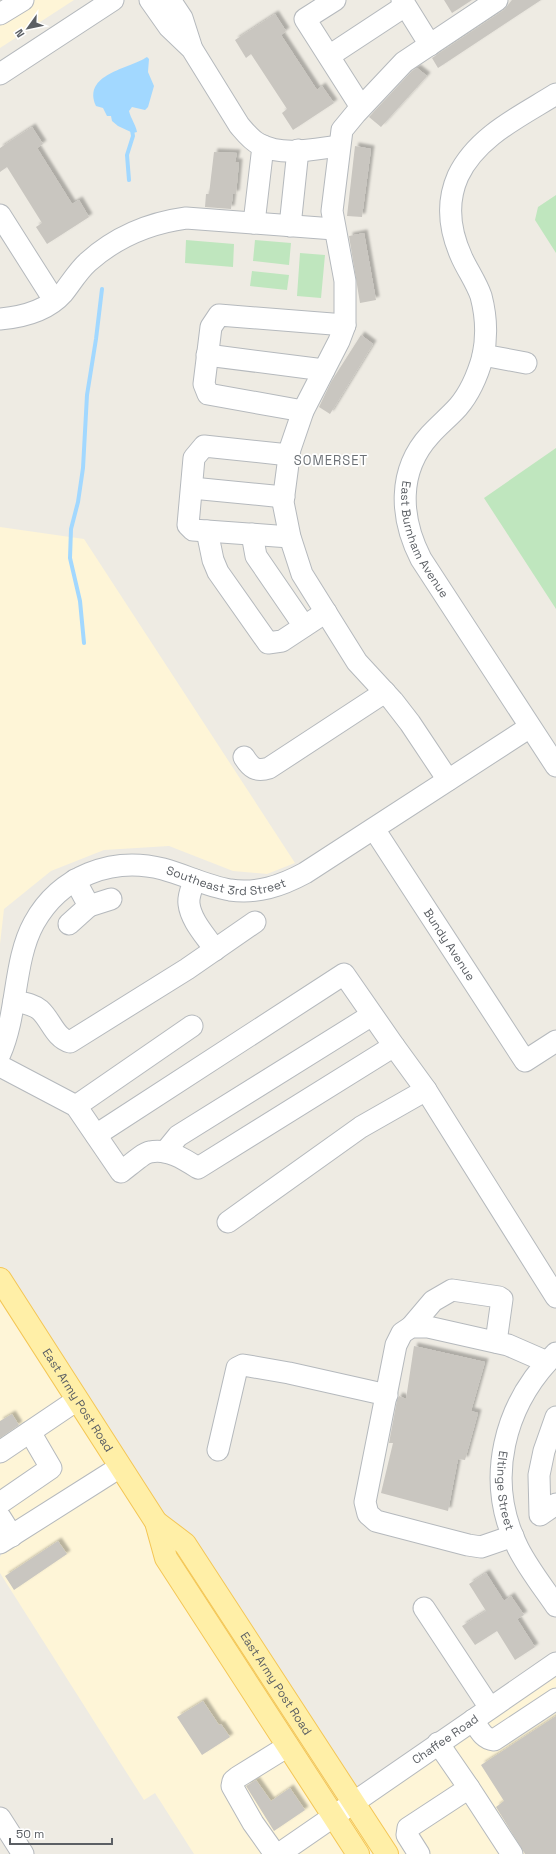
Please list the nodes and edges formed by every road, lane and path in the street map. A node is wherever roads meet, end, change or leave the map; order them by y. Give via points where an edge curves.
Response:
1 (22, 0) edge
2 (113, 0) edge
3 (150, 0) edge
4 (170, 0) edge
5 (335, 0) edge
6 (497, 0) edge
7 (403, 3) edge
8 (0, 14) edge
9 (430, 45) junction
10 (192, 49) junction
11 (329, 56) junction
12 (0, 74) edge
13 (556, 94) edge
14 (361, 107) junction
15 (263, 146) junction
16 (340, 146) junction
17 (298, 150) junction
18 (254, 223) junction
19 (3, 226) edge
20 (290, 226) junction
21 (334, 229) junction
22 (54, 300) junction
23 (3, 313) edge
24 (345, 325) junction
25 (207, 355) junction
26 (483, 355) junction
27 (526, 363) dead end
28 (324, 370) junction
29 (303, 411) junction
30 (289, 456) junction
31 (192, 488) junction
32 (284, 496) junction
33 (207, 531) junction
34 (252, 534) junction
35 (290, 537) junction
36 (326, 612) junction
37 (304, 626) junction
38 (384, 692) junction
39 (530, 727) junction
40 (244, 757) dead end
41 (556, 766) edge
42 (448, 780) junction
43 (374, 828) junction
44 (76, 880) junction
45 (195, 880) junction
46 (111, 899) dead end
47 (89, 906) junction
48 (255, 922) dead end
49 (69, 924) dead end
50 (215, 950) junction
51 (14, 1001) junction
52 (372, 1015) junction
53 (192, 1026) dead end
54 (556, 1041) edge
55 (394, 1046) junction
56 (0, 1054) edge
57 (0, 1066) edge
58 (426, 1090) junction
59 (76, 1106) junction
60 (96, 1135) junction
61 (164, 1152) junction
62 (228, 1222) dead end
63 (0, 1279) edge
64 (556, 1297) edge
65 (411, 1327) junction
66 (496, 1342) junction
67 (552, 1357) edge
68 (387, 1394) junction
69 (77, 1400) junction
70 (556, 1417) edge
71 (30, 1432) junction
72 (218, 1450) dead end
73 (0, 1452) edge
74 (120, 1467) junction
75 (0, 1503) edge
76 (548, 1510) edge
77 (0, 1518) edge
78 (156, 1522) junction
79 (512, 1532) junction
80 (6, 1539) edge
81 (556, 1606) edge
82 (424, 1608) dead end
83 (552, 1671) edge
84 (556, 1699) edge
85 (490, 1708) junction
86 (473, 1720) junction
87 (438, 1743) junction
88 (288, 1746) junction
89 (469, 1788) junction
90 (354, 1802) junction
91 (334, 1816) junction
92 (0, 1818) edge
93 (302, 1847) edge
94 (23, 1854) edge
95 (275, 1854) edge
96 (279, 1854) edge
97 (358, 1854) edge
98 (387, 1854) edge
99 (420, 1854) edge
100 (512, 1854) edge

1 - 8 street
2 - 12 street
3 - 10 street via 170,27
4 - 10 street via 182,18
5 - 11 street via 305,19
6 - 9 street
7 - 9 street
7 - 11 street
9 - 14 street via 404,62
10 - 15 street via 239,125 248,136
11 - 14 street
13 - 26 street, East Burnham Avenue via 478,146 467,160 453,193 451,227 460,254 481,296 485,315
14 - 16 street via 342,130
15 - 17 street
15 - 18 street
16 - 17 street
16 - 21 street via 332,211
17 - 20 street
18 - 20 street
18 - 22 street via 186,218 147,226 105,248 87,263
19 - 22 street
20 - 21 street
21 - 24 street via 345,281
22 - 23 street via 32,314
24 - 25 street via 219,315 211,327
24 - 28 street
25 - 28 street
25 - 29 street via 204,384 208,394
26 - 27 street
26 - 39 street, East Burnham Avenue via 470,391 458,407 429,435 419,450 406,486 405,506 411,536 421,559
28 - 29 street
29 - 30 street
30 - 31 street via 204,446 194,458
30 - 32 street
31 - 32 street
31 - 33 street via 188,525 193,530
32 - 35 street
33 - 34 street
33 - 37 street via 218,572 268,643 282,641
34 - 35 street
34 - 37 street via 256,556
35 - 36 street via 302,574
36 - 37 street
36 - 38 street via 357,662
38 - 40 street via 269,768 255,770
38 - 42 street via 410,723
39 - 41 street, East Burnham Avenue
39 - 42 street, Southeast 3rd Street
42 - 43 street, Southeast 3rd Street
43 - 45 street, Southeast 3rd Street via 287,883 250,891 230,890
43 - 54 street, Bundy Avenue via 525,1061
44 - 45 street, Southeast 3rd Street via 108,867 127,864 150,867
44 - 47 street
44 - 51 street, Southeast 3rd Street via 57,893 33,924 26,942
45 - 50 street via 189,904 194,918
46 - 47 street
47 - 49 street
48 - 50 street
50 - 51 street via 70,1042 61,1038 41,1011
51 - 56 street, Southeast 3rd Street
52 - 55 street
52 - 60 street via 344,974
52 - 61 street via 178,1136
53 - 59 street
55 - 58 street
55 - 61 street via 198,1168 182,1158
57 - 59 street
58 - 62 street via 361,1127
58 - 64 street
59 - 60 street
60 - 61 street via 121,1172 149,1152
63 - 69 main road, East Army Post Road
65 - 66 street via 428,1327
65 - 66 street via 433,1301 452,1290 499,1297 502,1299
65 - 68 street via 402,1333 396,1345
66 - 67 street
67 - 79 street, Eltinge Street via 525,1390 506,1434 501,1482
68 - 72 street via 243,1365 237,1368
68 - 79 street via 365,1502 368,1514 376,1520 481,1547
69 - 71 street
69 - 74 main road, East Army Post Road
70 - 76 street via 539,1474
71 - 73 street
71 - 75 street via 51,1468
74 - 78 main road, East Army Post Road
74 - 80 street
76 - 79 street
77 - 80 street
78 - 88 main road, East Army Post Road via 166,1558
78 - 90 main road, East Army Post Road via 185,1544
79 - 81 street, Eltinge Street via 518,1548
82 - 85 street
83 - 85 street, Chaffee Road
84 - 86 street via 494,1740 488,1740
85 - 86 street, Chaffee Road
86 - 87 street, Chaffee Road
87 - 89 street
87 - 90 street, Chaffee Road
88 - 91 main road, East Army Post Road
88 - 95 street via 233,1781 232,1786
89 - 99 street via 408,1828 407,1835
89 - 100 street
90 - 91 street, Chaffee Road
90 - 98 main road, East Army Post Road
91 - 93 street, Chaffee Road
91 - 97 main road, East Army Post Road
92 - 94 street
93 - 96 street, Chaffee Road

